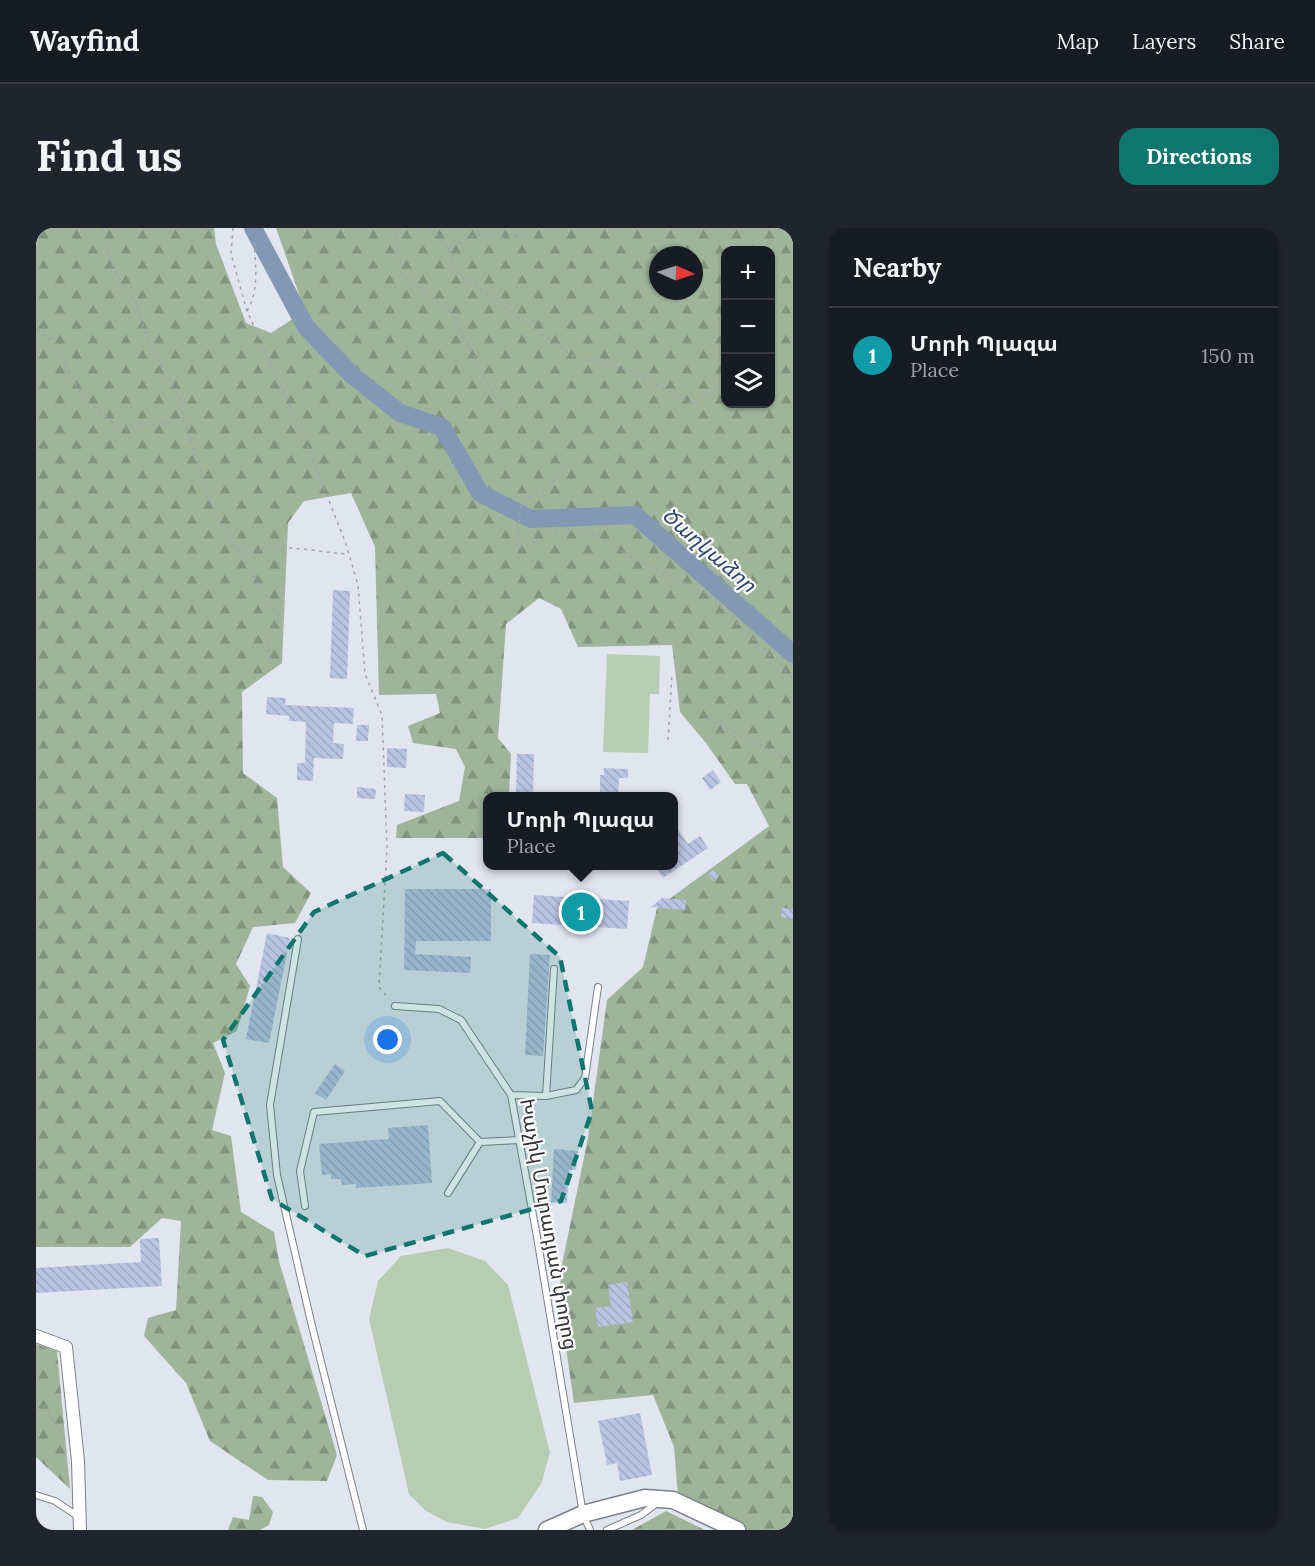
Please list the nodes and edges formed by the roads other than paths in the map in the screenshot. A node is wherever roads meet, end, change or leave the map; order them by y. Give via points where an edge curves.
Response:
1 (298, 939) dead end
2 (554, 969) dead end
3 (598, 987) dead end
4 (395, 1006) road end
5 (511, 1095) junction
6 (546, 1096) junction
7 (520, 1140) junction
8 (480, 1142) junction
9 (448, 1193) dead end
10 (305, 1206) dead end
11 (36, 1336) edge
12 (36, 1495) edge
13 (663, 1499) junction
14 (583, 1514) junction
15 (80, 1524) edge
16 (363, 1530) edge
17 (547, 1530) edge
18 (590, 1530) edge
19 (607, 1530) edge
20 (737, 1530) edge

1 - 16 lane via 270,1105 277,1175
2 - 6 lane
3 - 6 lane via 585,1078 576,1090
4 - 5 lane, Խաչիկ Մուրադյան փողոց via 439,1009 461,1020
5 - 6 lane
5 - 7 lane, Խաչիկ Մուրադյան փողոց
7 - 8 lane
7 - 14 lane, Խաչիկ Մուրադյան փողոց
8 - 9 lane
8 - 10 lane via 440,1101 314,1112 300,1171
11 - 15 street via 66,1347
12 - 15 lane via 55,1501
13 - 14 street via 645,1498
13 - 19 lane via 641,1515
13 - 20 street
14 - 17 street
14 - 18 lane, Խաչիկ Մուրադյան փողոց

